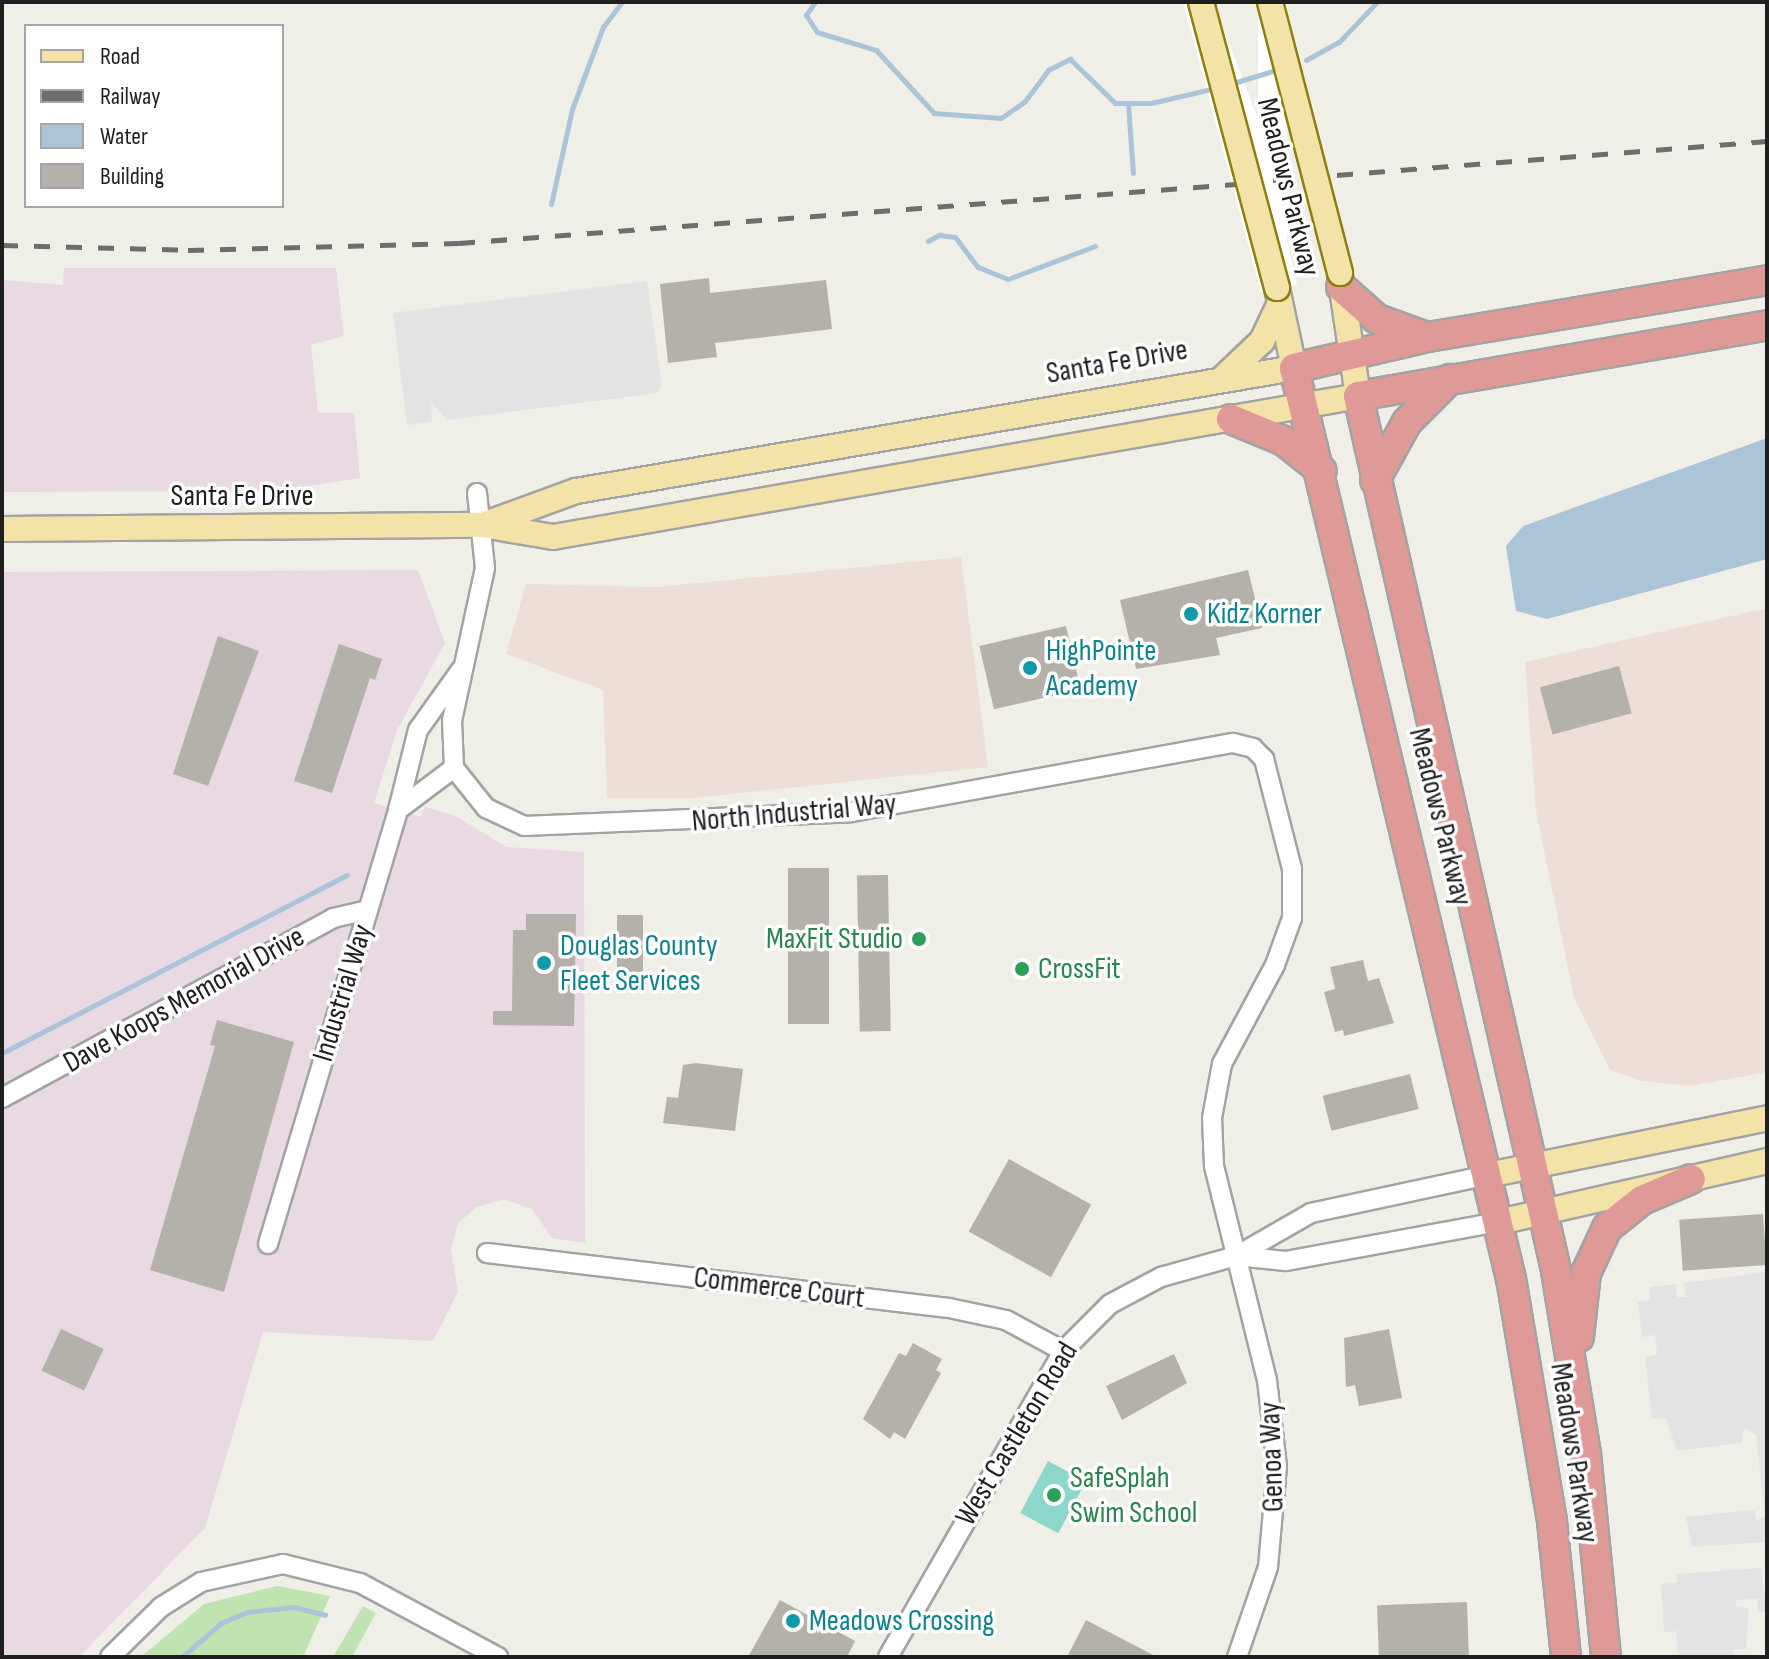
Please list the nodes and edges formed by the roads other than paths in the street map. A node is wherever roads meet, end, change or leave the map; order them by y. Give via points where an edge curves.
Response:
1 (1201, 2) edge
2 (1270, 2) edge
3 (1340, 280) junction
4 (1767, 280) edge
5 (1279, 295) junction
6 (1767, 325) edge
7 (1428, 337) junction
8 (1350, 357) junction
9 (1294, 368) junction
10 (1223, 378) junction
11 (1451, 378) junction
12 (1358, 396) junction
13 (1304, 406) junction
14 (1231, 419) junction
15 (1322, 471) junction
16 (1375, 480) junction
17 (477, 493) dead end
18 (483, 525) junction
19 (2, 529) edge
20 (463, 668) junction
21 (454, 768) junction
22 (398, 810) junction
23 (368, 910) junction
24 (2, 1098) edge
25 (1767, 1118) edge
26 (1767, 1161) edge
27 (1534, 1167) junction
28 (1488, 1175) junction
29 (1691, 1179) junction
30 (1544, 1212) junction
31 (1499, 1222) junction
32 (268, 1244) dead end
33 (487, 1253) dead end
34 (1236, 1256) junction
35 (1063, 1351) junction
36 (1576, 1386) junction
37 (1600, 1586) junction
38 (110, 1657) edge
39 (498, 1657) edge
40 (888, 1657) edge
41 (1237, 1657) edge
42 (1566, 1657) edge
43 (1606, 1657) edge
44 (1624, 1657) edge

1 - 5 main road, Meadows Parkway, bridge
2 - 3 main road, Meadows Parkway, bridge
3 - 7 highway via 1377,319
3 - 8 main road, Meadows Parkway
4 - 7 highway, Santa Fe Drive
5 - 9 main road, Meadows Parkway
5 - 10 main road via 1262,341
6 - 11 highway, Santa Fe Drive
7 - 8 highway, Santa Fe Drive
8 - 9 highway, Santa Fe Drive
8 - 12 main road, Meadows Parkway
9 - 10 main road, Santa Fe Drive
9 - 13 highway, Meadows Parkway
10 - 18 main road, Santa Fe Drive via 576,491
11 - 12 highway, Santa Fe Drive
11 - 16 highway via 1407,422
12 - 13 main road, Santa Fe Drive
12 - 16 highway, Meadows Parkway
13 - 14 main road, Santa Fe Drive
13 - 15 highway, Meadows Parkway
14 - 15 highway via 1284,441
14 - 18 main road, Santa Fe Drive via 603,531 535,538
15 - 28 highway, Meadows Parkway
16 - 27 highway, Meadows Parkway
17 - 18 street
18 - 19 main road, Santa Fe Drive
18 - 20 street via 485,568
20 - 21 street via 452,720
20 - 22 street via 418,730
21 - 22 street
21 - 34 street, North Industrial Way via 486,808 524,826 550,828 852,812 1215,745 1253,748 1269,771 1292,869 1294,906 1281,952 1229,1047 1214,1093 1214,1166
22 - 23 street, Industrial Way
23 - 24 street, Dave Koops Memorial Drive via 333,918
23 - 32 street, Industrial Way
25 - 27 main road
26 - 29 main road
27 - 28 main road
27 - 30 highway, Meadows Parkway
28 - 31 highway, Meadows Parkway
28 - 34 street via 1311,1213
29 - 30 main road
29 - 36 highway via 1625,1210 1596,1247 1581,1296
30 - 31 main road
30 - 36 highway, Meadows Parkway
31 - 34 street via 1286,1261
31 - 42 highway, Meadows Parkway via 1550,1505
33 - 35 street, Commerce Court via 949,1308 1006,1320
34 - 35 street, West Castleton Road via 1128,1293
34 - 41 street, Genoa Way via 1271,1401 1278,1479 1268,1567
35 - 40 street, West Castleton Road
36 - 37 highway, Meadows Parkway
37 - 43 highway, Meadows Parkway
37 - 44 highway via 1623,1628
38 - 39 street via 185,1591 235,1570 283,1564 360,1583

